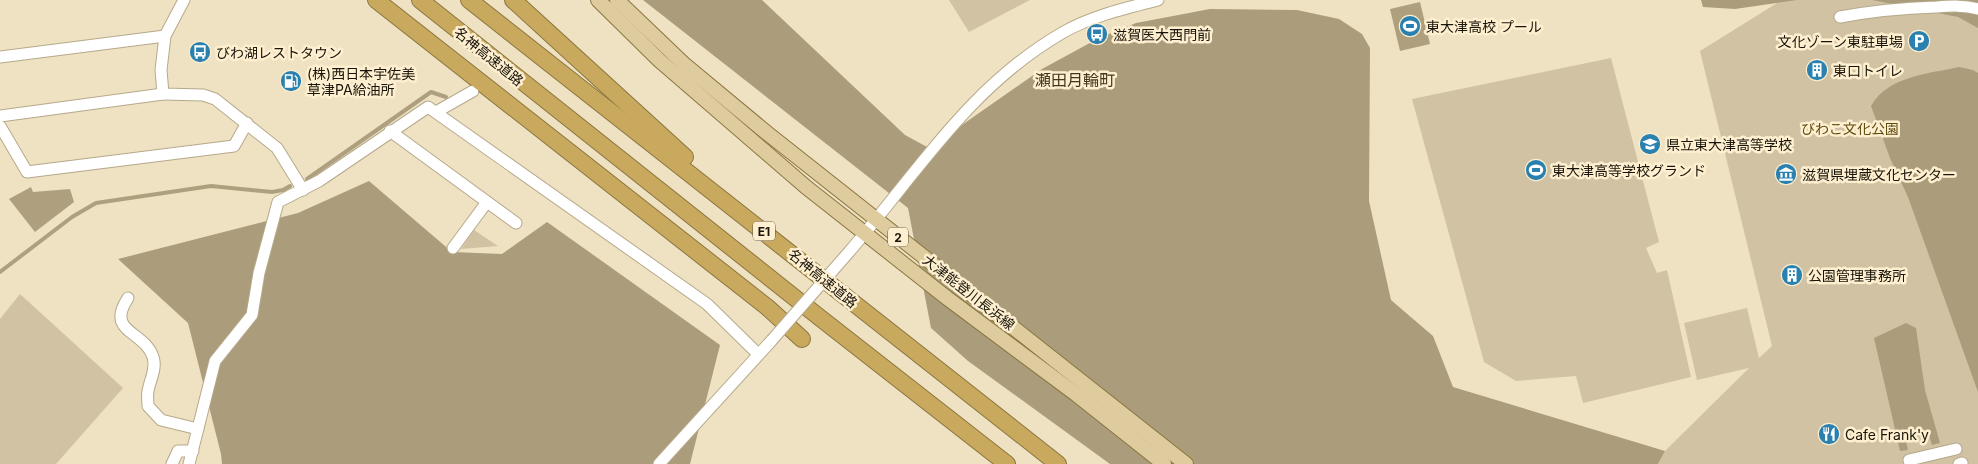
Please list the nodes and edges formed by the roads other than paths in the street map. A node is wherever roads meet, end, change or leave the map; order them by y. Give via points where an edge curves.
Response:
1 (184, 0) edge
2 (376, 0) edge
3 (420, 0) edge
4 (469, 0) edge
5 (513, 0) edge
6 (598, 0) edge
7 (618, 0) edge
8 (1158, 0) edge
9 (1978, 9) edge
10 (1840, 17) dead end
11 (165, 36) junction
12 (0, 57) edge
13 (473, 90) dead end
14 (163, 94) junction
15 (436, 112) junction
16 (0, 116) edge
17 (247, 123) junction
18 (0, 126) edge
19 (390, 132) junction
20 (303, 190) junction
21 (487, 202) junction
22 (876, 220) junction
23 (516, 223) dead end
24 (762, 230) junction
25 (866, 233) junction
26 (453, 248) dead end
27 (128, 298) dead end
28 (802, 339) dead end
29 (758, 354) junction
30 (198, 429) junction
31 (1956, 449) dead end
32 (192, 451) junction
33 (172, 464) edge
34 (189, 464) edge
35 (661, 464) edge
36 (1007, 464) edge
37 (1058, 464) edge
38 (1164, 464) edge
39 (1186, 464) edge
40 (1910, 464) edge

1 - 11 street
2 - 28 highway via 767,307
3 - 36 highway, 名神高速道路 / E1
4 - 24 highway, 名神高速道路 / E1
5 - 24 highway
6 - 25 main road, 大津能登川長浜線 / 2 via 660,61 806,187
7 - 22 main road, 大津能登川長浜線 / 2 via 684,65
8 - 22 street via 1095,18 1063,33 1000,78 939,140
9 - 10 street via 1966,6 1913,8
11 - 12 street
11 - 14 street via 161,70
13 - 15 street
14 - 16 street
14 - 17 street via 203,95 215,99
15 - 19 street via 428,107
15 - 29 street via 708,304
17 - 18 street via 234,146 27,172
17 - 20 street via 277,148
19 - 20 street
19 - 21 street
20 - 30 street via 278,202 259,273 252,315 215,361
21 - 23 street
21 - 26 street
22 - 25 street
22 - 39 main road, 大津能登川長浜線 / 2
24 - 37 highway, 名神高速道路 / E1
25 - 29 street, bridge
25 - 38 main road, 大津能登川長浜線 / 2
27 - 30 street via 121,309 120,321 147,346 154,358 148,406 161,420
29 - 35 street
30 - 32 street
31 - 40 street via 1910,460
32 - 33 street via 178,451
32 - 34 street

